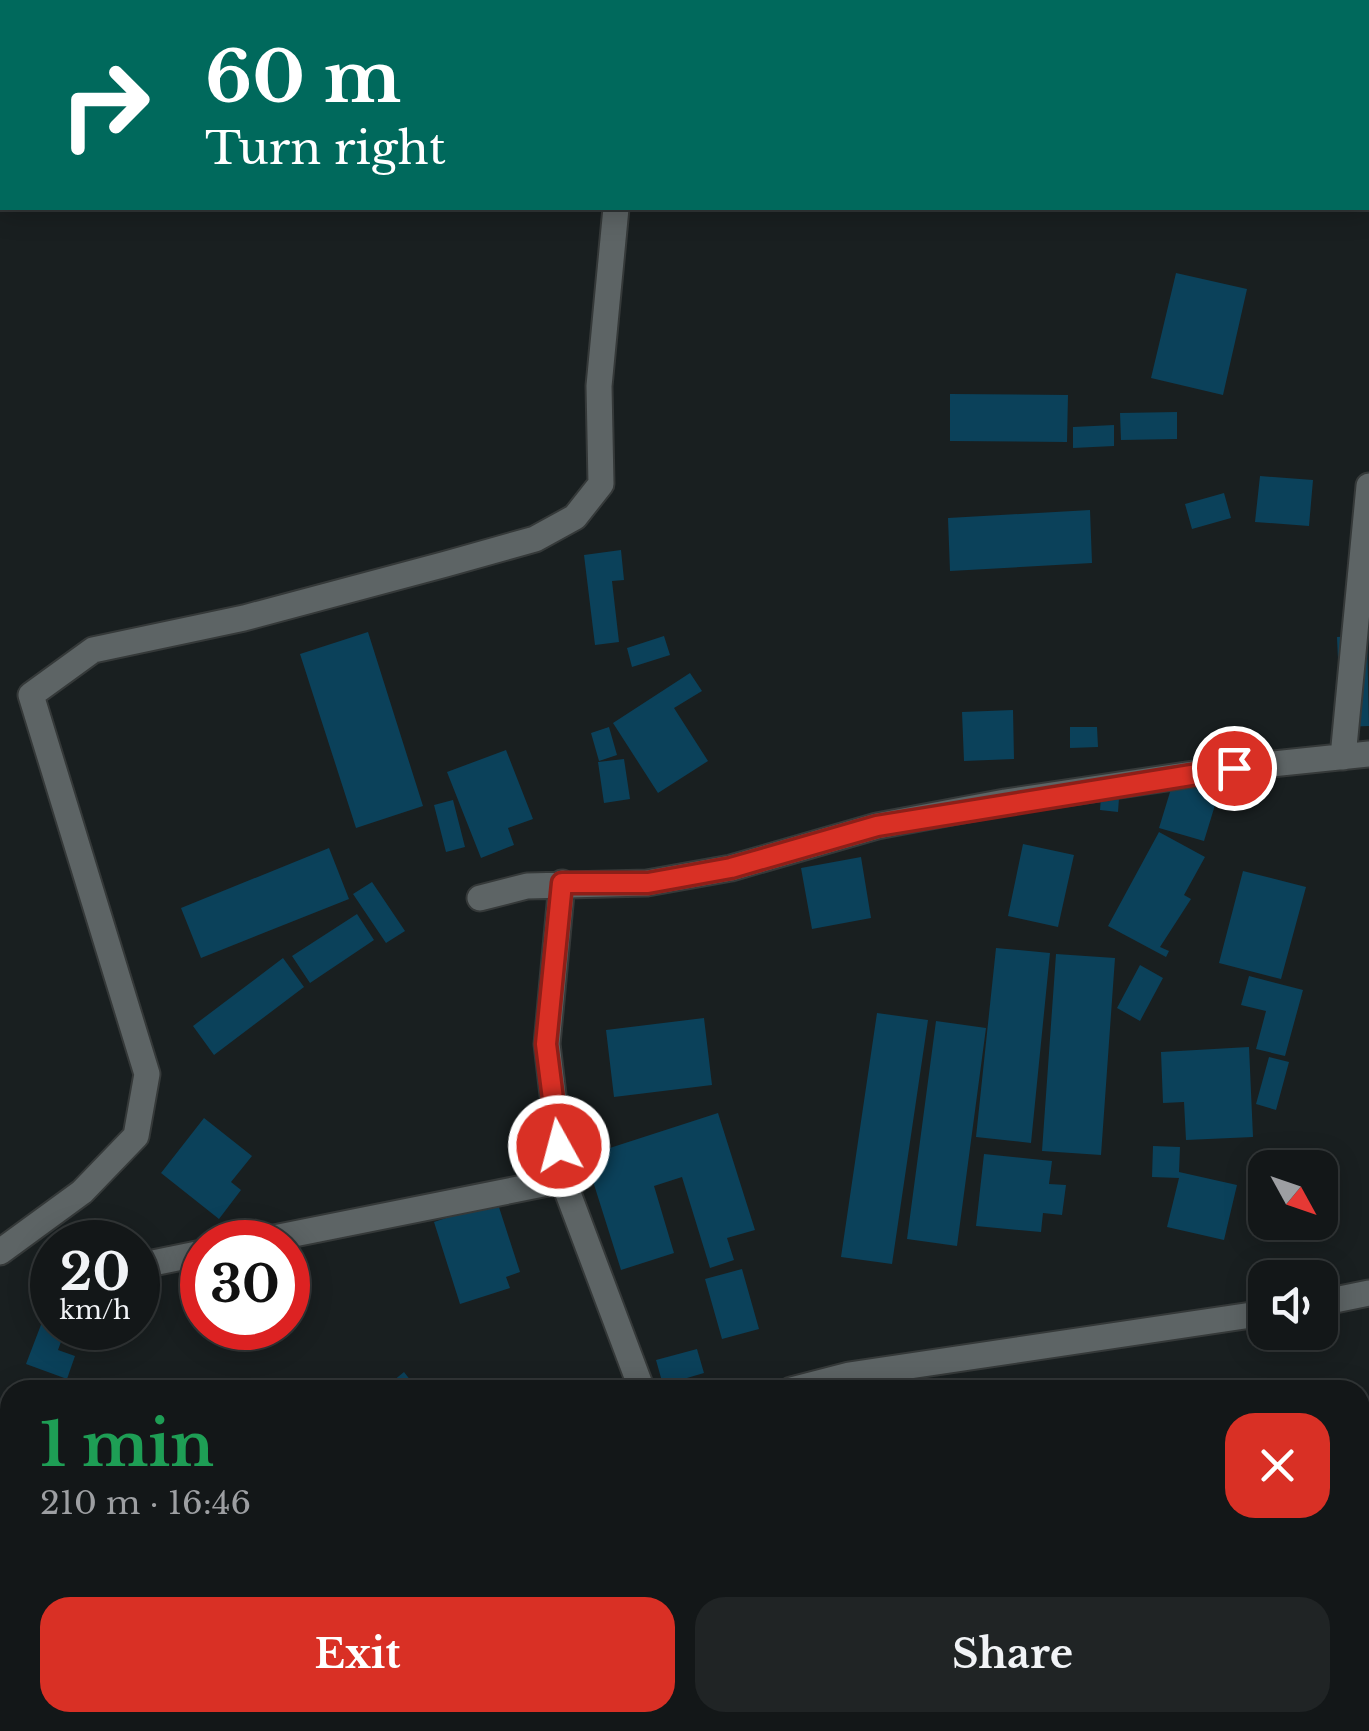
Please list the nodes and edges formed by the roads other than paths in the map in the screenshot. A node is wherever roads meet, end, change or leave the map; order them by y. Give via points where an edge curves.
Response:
1 (616, 210) edge
2 (1369, 486) edge
3 (1356, 756) edge
4 (562, 883) junction
5 (480, 898) dead end
6 (564, 1180) junction
7 (310, 1231) edge
8 (0, 1252) edge
9 (1369, 1293) edge
10 (1338, 1299) edge
11 (1248, 1316) edge
12 (638, 1380) edge
13 (829, 1380) edge

1 - 8 street via 599,386 601,484 575,517 536,539 446,564 92,650 31,695 147,1074 136,1136 82,1192
2 - 3 street
3 - 4 street via 1005,802 648,883
4 - 5 street
4 - 6 street via 546,1044
6 - 7 street
6 - 12 street
9 - 10 street
11 - 13 street

